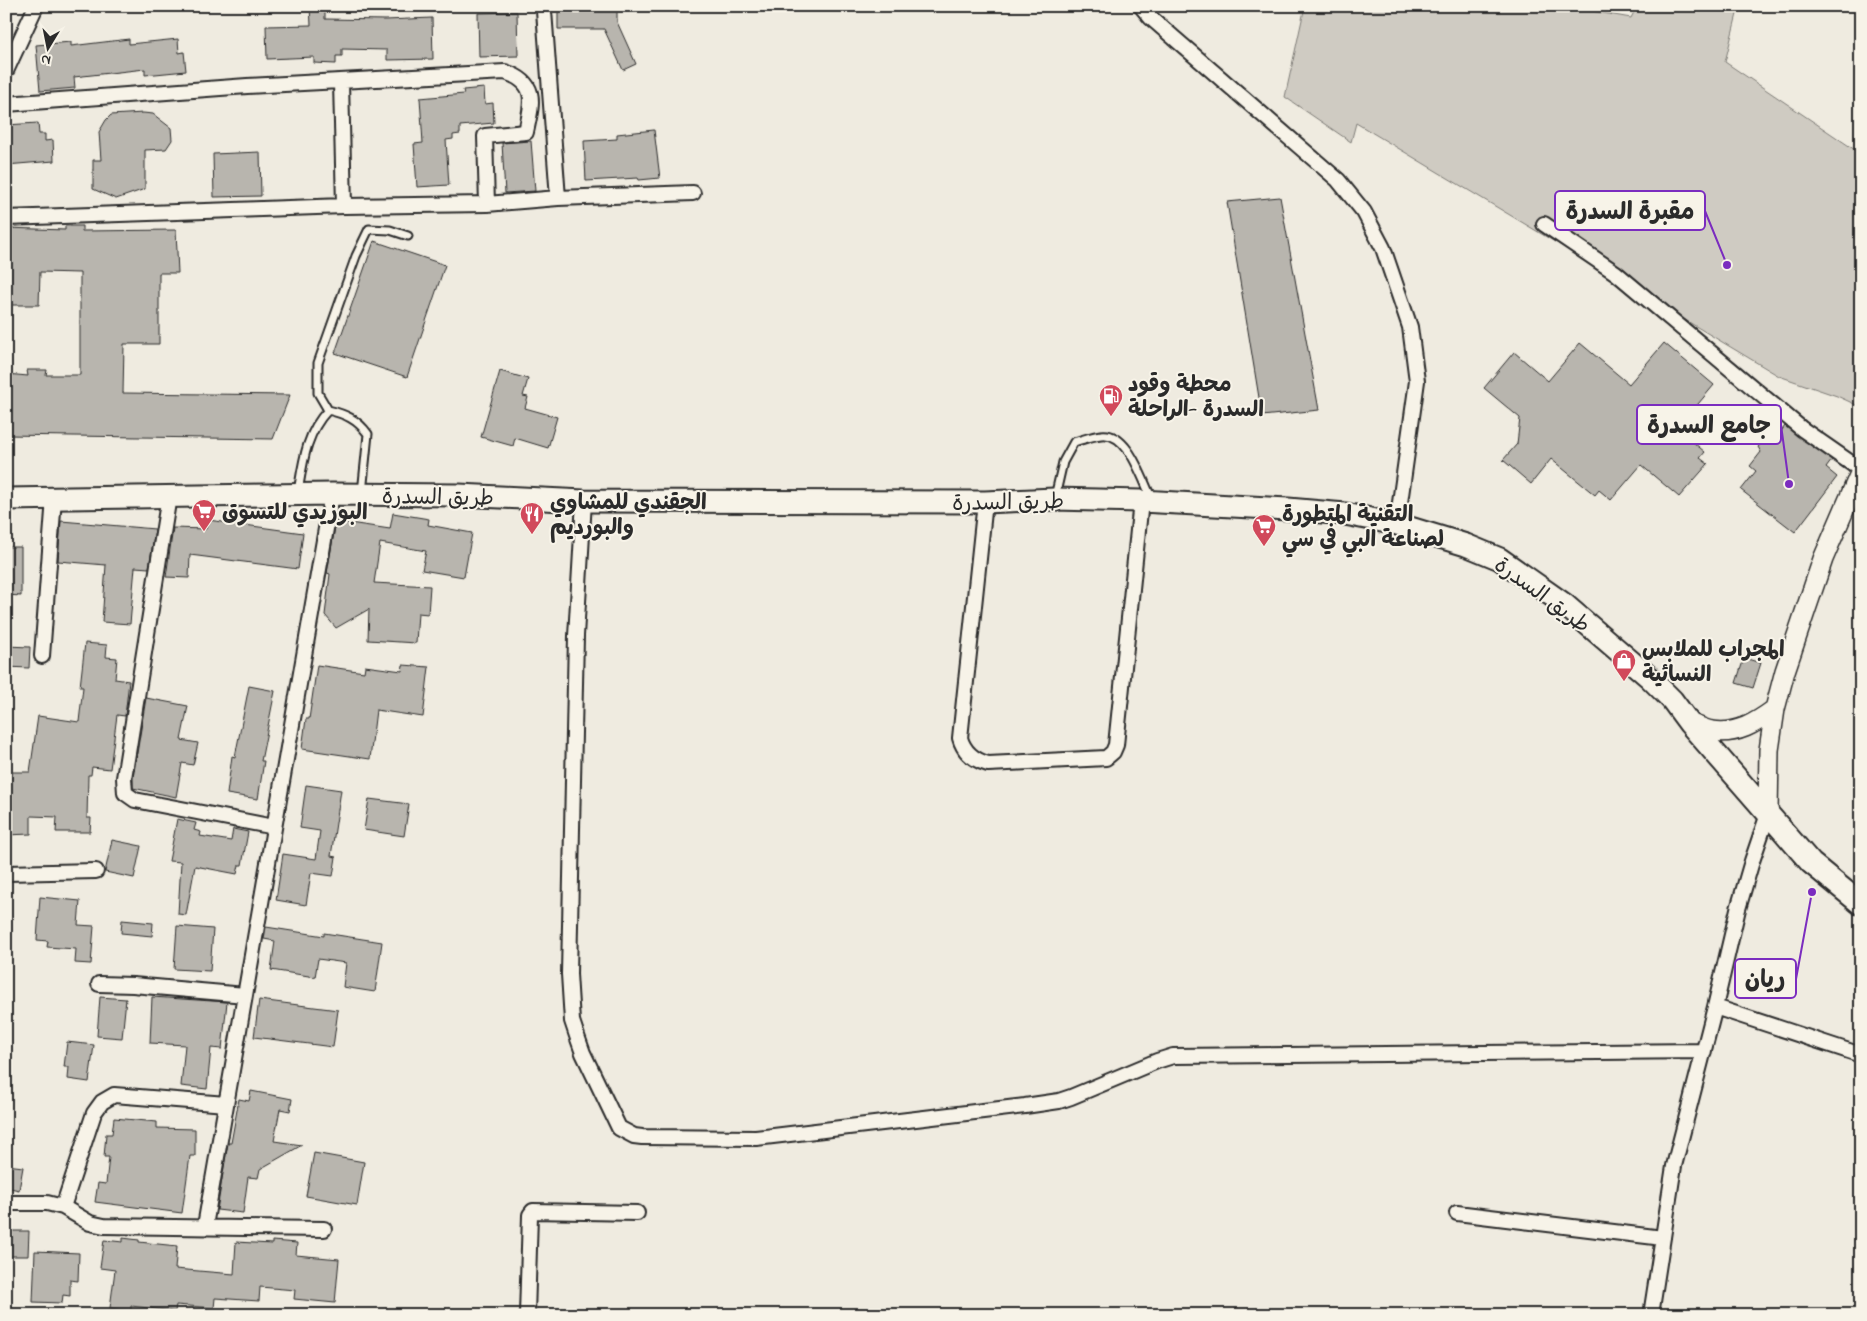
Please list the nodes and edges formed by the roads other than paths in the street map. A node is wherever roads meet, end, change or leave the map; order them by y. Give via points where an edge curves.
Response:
1 (36, 6) edge
2 (1141, 6) edge
3 (544, 12) dead end
4 (6, 71) edge
5 (341, 82) junction
6 (6, 104) edge
7 (693, 193) dead end
8 (558, 198) junction
9 (487, 204) junction
10 (344, 206) junction
11 (6, 218) edge
12 (1544, 224) dead end
13 (408, 236) dead end
14 (328, 410) junction
15 (1861, 471) edge
16 (332, 494) junction
17 (361, 494) junction
18 (297, 495) junction
19 (169, 496) junction
20 (6, 498) edge
21 (54, 498) junction
22 (1054, 499) junction
23 (584, 501) junction
24 (1147, 501) junction
25 (985, 502) junction
26 (1397, 524) junction
27 (42, 656) dead end
28 (1775, 709) junction
29 (1689, 723) junction
30 (1768, 814) junction
31 (274, 827) junction
32 (96, 871) dead end
33 (6, 873) edge
34 (1861, 904) edge
35 (99, 984) dead end
36 (245, 995) junction
37 (1715, 1007) junction
38 (1704, 1051) junction
39 (1861, 1055) edge
40 (226, 1104) junction
41 (6, 1202) edge
42 (63, 1207) junction
43 (1457, 1213) dead end
44 (637, 1214) dead end
45 (205, 1226) junction
46 (324, 1229) dead end
47 (1663, 1238) junction
48 (527, 1315) edge
49 (1651, 1315) edge

1 - 4 street
2 - 26 street via 1338,180 1364,212 1379,241 1410,327 1417,381
3 - 8 street
5 - 6 street
5 - 9 street via 504,72 522,80 531,93 532,107 526,132 485,136
5 - 10 street
7 - 8 street
8 - 9 street
9 - 10 street
10 - 11 street
12 - 15 street via 1616,273 1802,429
13 - 14 lane via 390,230 370,229 356,256 318,363 318,393
14 - 17 lane via 347,414 368,434
14 - 18 lane via 311,434
15 - 28 street via 1823,558
16 - 17 main road, طريق السدرة
16 - 18 main road, طريق السدرة
16 - 31 street
17 - 23 main road, طريق السدرة
18 - 19 main road, طريق السدرة
19 - 21 main road, طريق السدرة
19 - 31 street via 124,789 127,796 135,800
20 - 21 main road, طريق السدرة
21 - 27 street
22 - 24 main road, طريق السدرة
22 - 24 lane via 1063,462 1074,442 1102,434 1116,438 1130,454
22 - 25 main road, طريق السدرة
23 - 25 main road, طريق السدرة
23 - 38 street via 576,636 569,982 572,1021 583,1053 619,1128 624,1132 642,1137 756,1138 1025,1106 1071,1097 1173,1056
24 - 25 street via 1113,752 1106,758 988,764 972,758 960,738
24 - 26 main road, طريق السدرة via 1288,508
26 - 29 main road, طريق السدرة via 1500,559 1534,582 1649,677
28 - 29 street via 1754,724 1734,731 1712,731
28 - 30 street via 1769,750
29 - 30 main road, طريق السدرة
30 - 34 main road, طريق السدرة via 1812,863
30 - 37 street via 1738,909
31 - 36 street
32 - 33 street
35 - 36 street
36 - 40 street
37 - 38 street
37 - 39 street
38 - 47 street via 1674,1166
40 - 42 street via 108,1097 94,1113
40 - 45 street
41 - 42 street via 47,1203
42 - 45 street via 104,1226
43 - 47 street
44 - 48 street via 533,1211 530,1215
45 - 46 street
47 - 49 street

